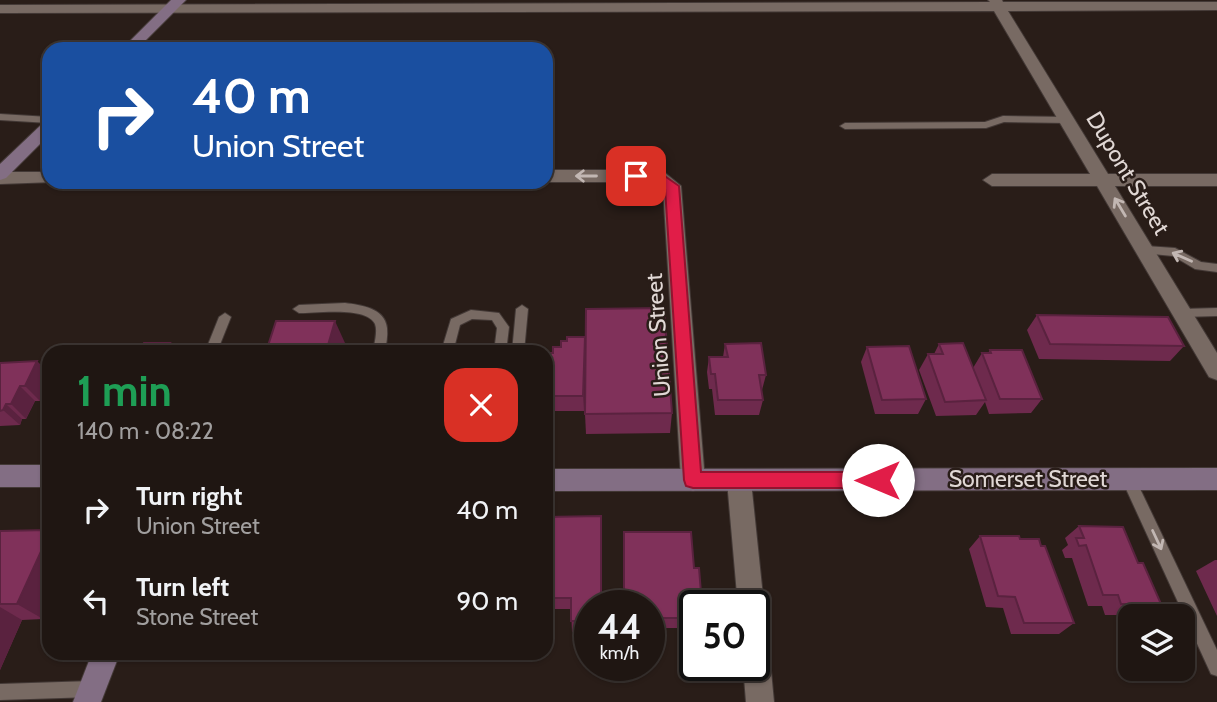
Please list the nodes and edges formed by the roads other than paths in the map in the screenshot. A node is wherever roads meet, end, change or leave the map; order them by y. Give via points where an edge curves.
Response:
1 (997, 3) edge
2 (175, 4) edge
3 (1217, 6) edge
4 (0, 9) edge
5 (136, 42) edge
6 (1, 117) edge
7 (42, 120) edge
8 (1068, 120) junction
9 (845, 126) dead end
10 (42, 133) edge
11 (0, 176) edge
12 (553, 176) edge
13 (42, 178) edge
14 (992, 180) dead end
15 (1217, 180) edge
16 (1105, 181) junction
17 (1146, 250) junction
18 (1217, 268) edge
19 (299, 309) dead end
20 (522, 309) dead end
21 (1217, 312) edge
22 (1182, 313) junction
23 (225, 317) dead end
24 (214, 345) edge
25 (380, 345) edge
26 (449, 345) edge
27 (501, 345) edge
28 (519, 345) edge
29 (1217, 371) edge
30 (0, 476) edge
31 (42, 476) edge
32 (1128, 478) junction
33 (1217, 479) edge
34 (693, 480) junction
35 (553, 481) edge
36 (739, 481) junction
37 (749, 590) edge
38 (103, 660) edge
39 (1217, 668) edge
40 (758, 681) edge
41 (0, 692) edge
42 (90, 696) edge
43 (760, 702) edge

1 - 2 street
1 - 3 street
1 - 8 street, Dupont Street
2 - 4 street
2 - 5 main road
6 - 7 lane
8 - 9 lane
8 - 16 street, Dupont Street
10 - 11 main road
11 - 13 street
34 -> 12 street, Union Street via 672,186 659,176
14 - 16 street
15 - 16 street
17 -> 16 street, Dupont Street
18 -> 17 lane via 1199,266 1175,252
17 - 22 street, Dupont Street
19 - 25 lane via 351,309 377,316 382,326
20 - 28 lane
21 - 22 lane
22 - 29 street, Dupont Street
23 - 24 lane
26 - 27 lane via 455,322 471,314 495,316 503,327
30 - 31 main road
32 - 33 main road, Somerset Street
32 - 36 main road, Somerset Street
32 -> 39 lane
34 - 35 main road, Somerset Street
34 - 36 main road, Somerset Street
36 - 37 street
38 - 42 main road
40 - 43 street
41 - 42 lane

